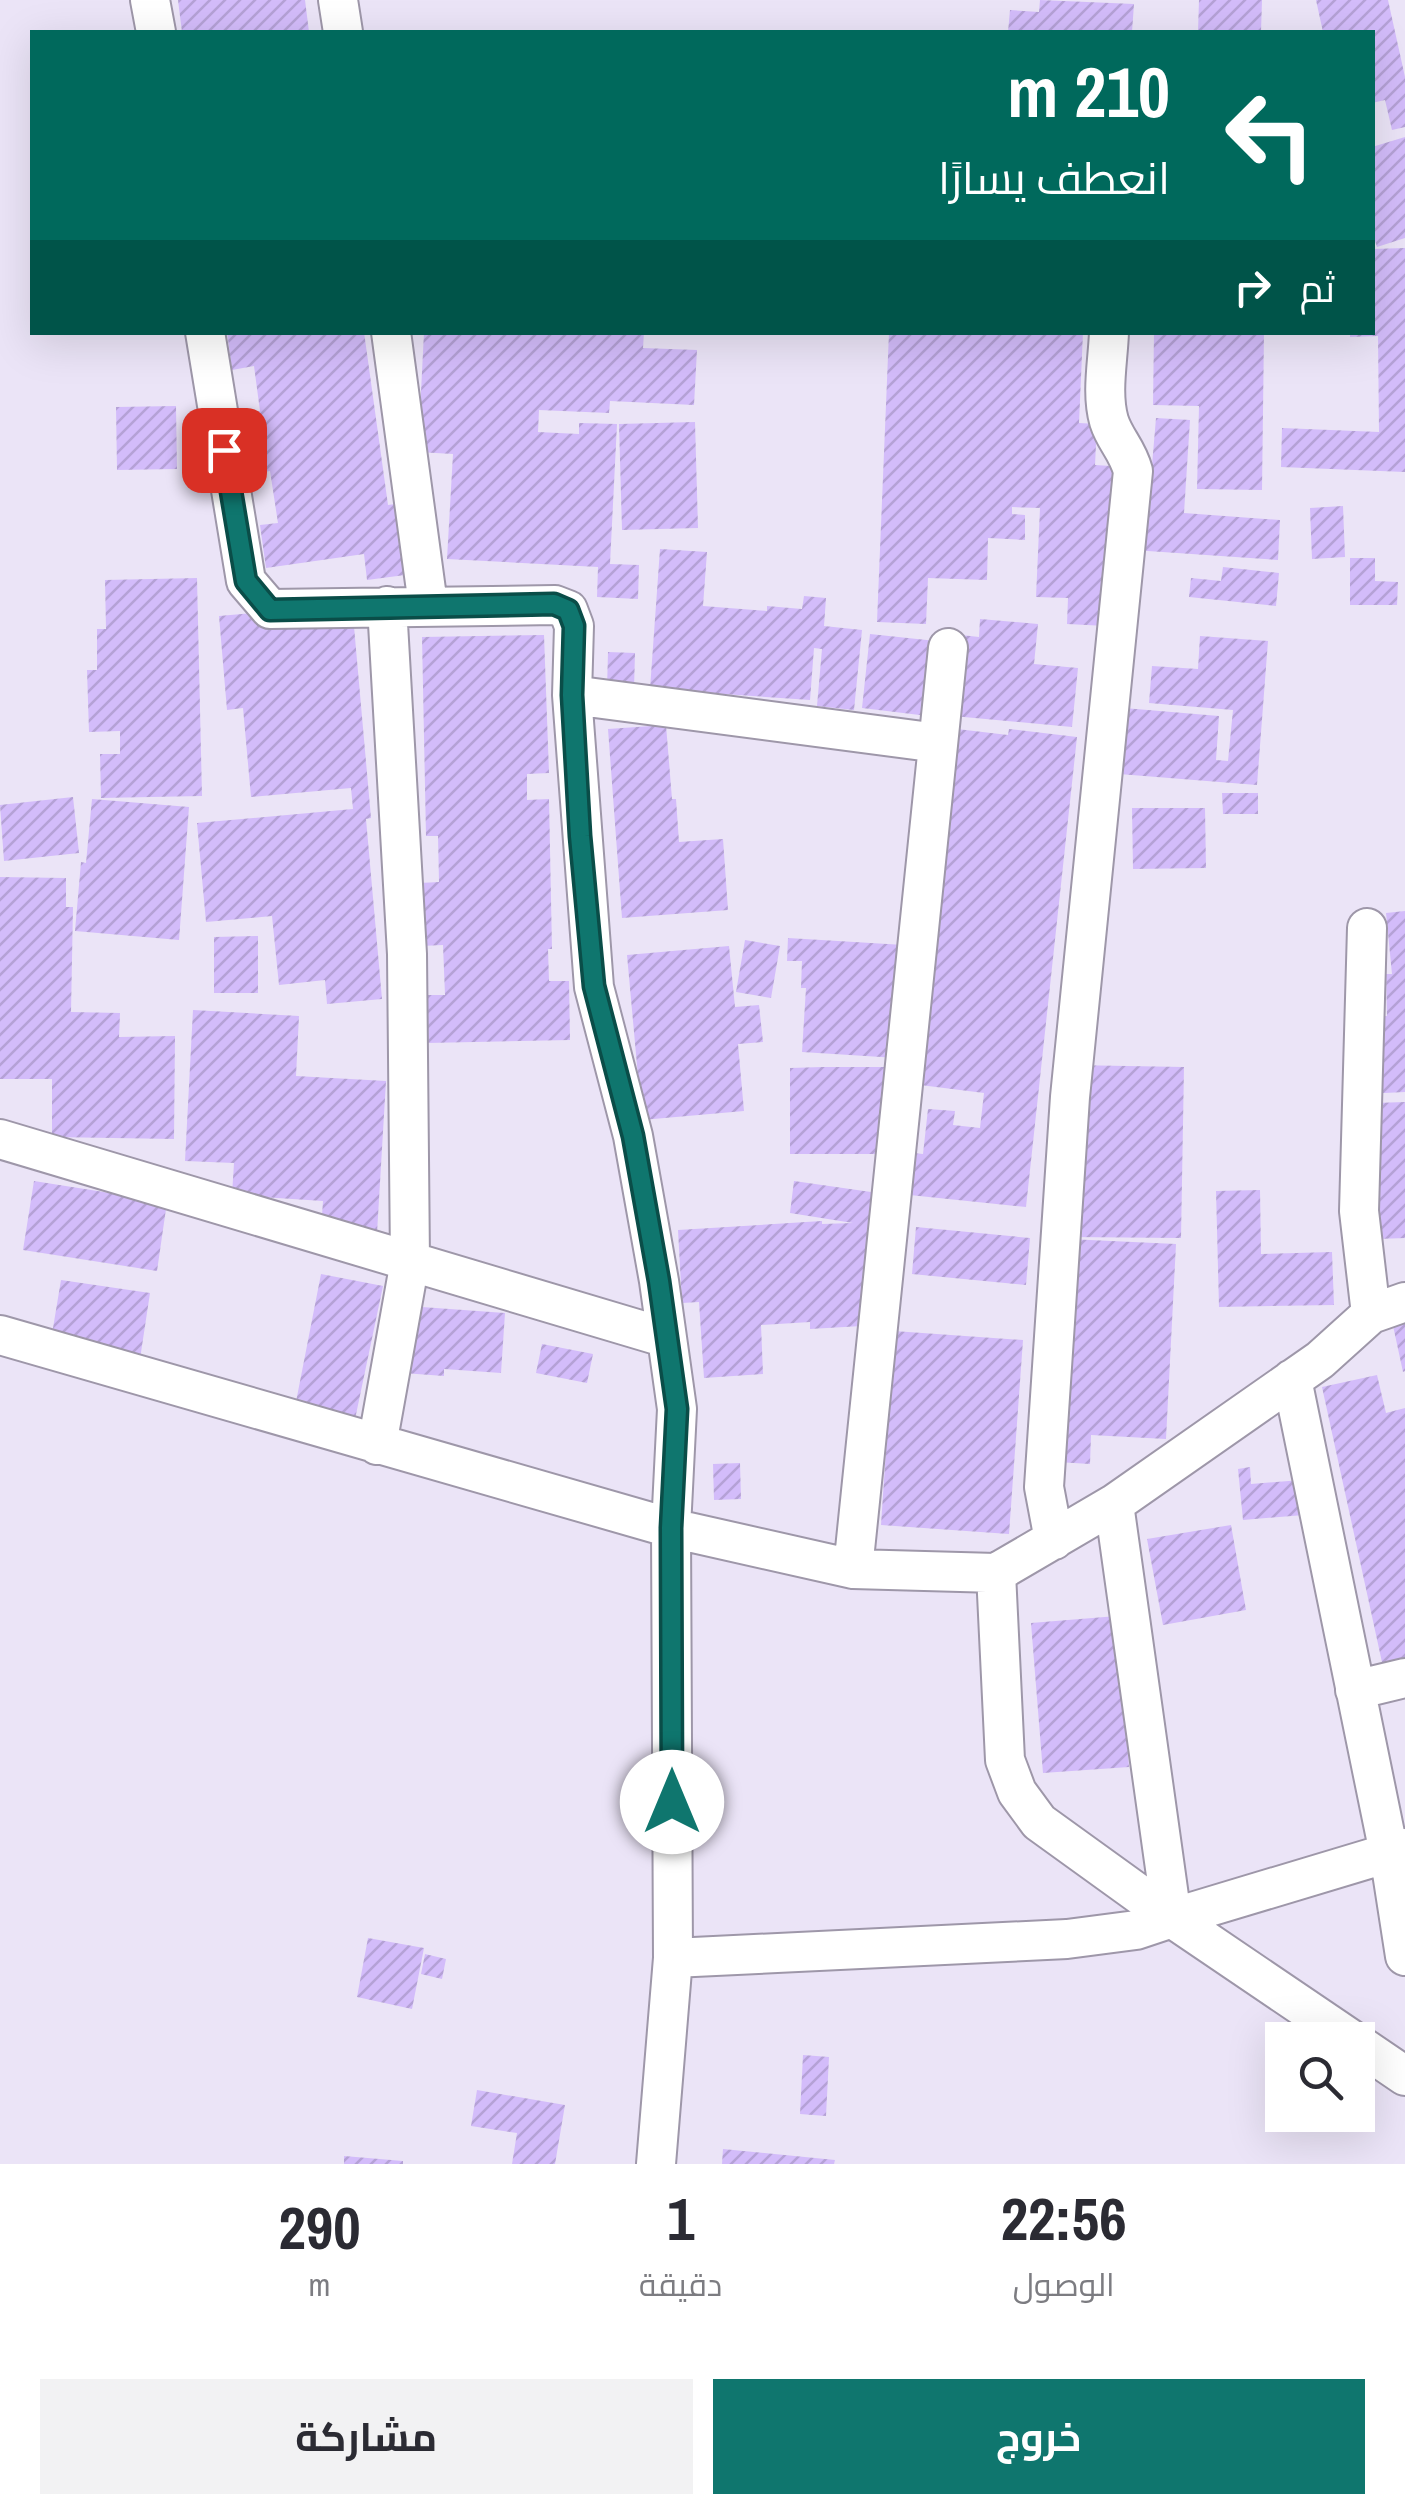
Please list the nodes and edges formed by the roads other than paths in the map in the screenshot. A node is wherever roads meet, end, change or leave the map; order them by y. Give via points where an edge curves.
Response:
1 (150, 0) edge
2 (338, 0) edge
3 (156, 30) edge
4 (343, 30) edge
5 (205, 335) edge
6 (391, 335) edge
7 (1110, 335) edge
8 (387, 606) junction
9 (428, 606) junction
10 (948, 648) dead end
11 (572, 695) junction
12 (938, 743) junction
13 (1367, 928) dead end
14 (0, 1139) edge
15 (410, 1261) junction
16 (1388, 1308) edge
17 (0, 1335) edge
18 (666, 1338) junction
19 (1292, 1379) junction
20 (378, 1445) junction
21 (1114, 1504) junction
22 (671, 1528) junction
23 (1054, 1540) junction
24 (854, 1569) junction
25 (996, 1573) junction
26 (1405, 1678) edge
27 (1355, 1690) junction
28 (1397, 1850) edge
29 (1172, 1918) junction
30 (1405, 1956) edge
31 (673, 1958) junction
32 (1325, 2022) edge
33 (1375, 2056) edge
34 (1405, 2076) edge
35 (656, 2164) edge

1 - 3 street
2 - 4 street
5 - 8 street via 246,581 270,610
6 - 9 street
7 - 23 street via 1108,419 1128,451 1132,472 1070,1097 1044,1486
8 - 9 street
8 - 15 street via 406,954
9 - 11 street via 554,604 568,610 574,626
10 - 12 street
11 - 12 street
11 - 18 street via 594,986 633,1136
12 - 24 street
13 - 16 street via 1359,1211
14 - 15 street
15 - 18 street
15 - 20 street
16 - 19 street
17 - 20 street
18 - 22 street via 677,1409
19 - 21 street
19 - 27 street
20 - 22 street
21 - 23 street
21 - 29 street
22 - 24 street
22 - 31 street
23 - 25 street
24 - 25 street
25 - 29 street via 1005,1760 1017,1792 1039,1822
26 - 27 street
27 - 28 street
28 - 29 street
28 - 30 street
29 - 31 street via 1067,1939
29 - 32 street
31 - 35 street
33 - 34 street

